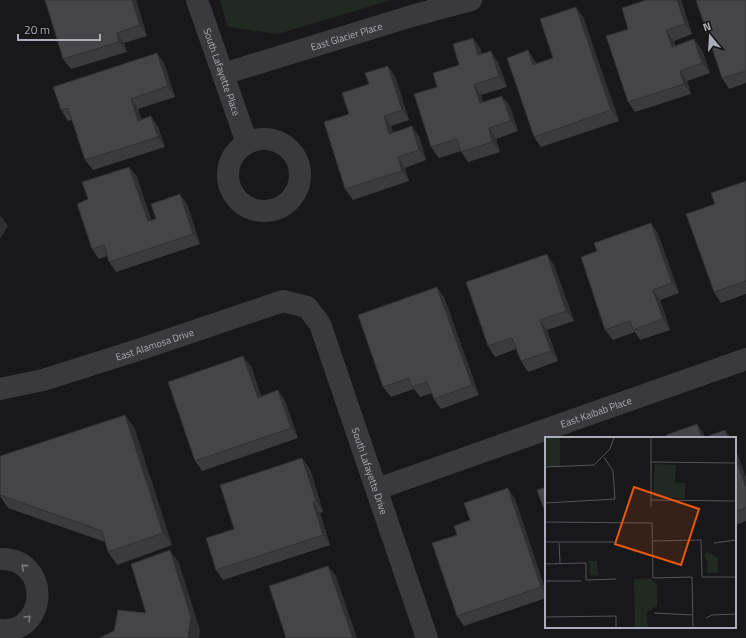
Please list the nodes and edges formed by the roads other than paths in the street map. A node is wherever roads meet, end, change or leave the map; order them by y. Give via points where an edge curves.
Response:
1 (198, 0) edge
2 (471, 0) edge
3 (223, 74) junction
4 (247, 143) dead end
5 (307, 307) joint
6 (746, 359) edge
7 (0, 389) edge
8 (377, 489) junction
9 (0, 559) edge
10 (0, 630) edge
11 (427, 638) edge

1 - 3 street, South Lafayette Place
2 - 3 street, East Glacier Place
3 - 4 street, South Lafayette Place
5 - 7 street, East Alamosa Drive via 283,301 43,380
5 - 8 street, South Lafayette Drive via 320,324
6 - 8 street, East Kaibab Place
8 - 11 street, South Lafayette Drive
10 -> 9 street via 17,627 27,620 38,600 38,589 28,569 18,562

